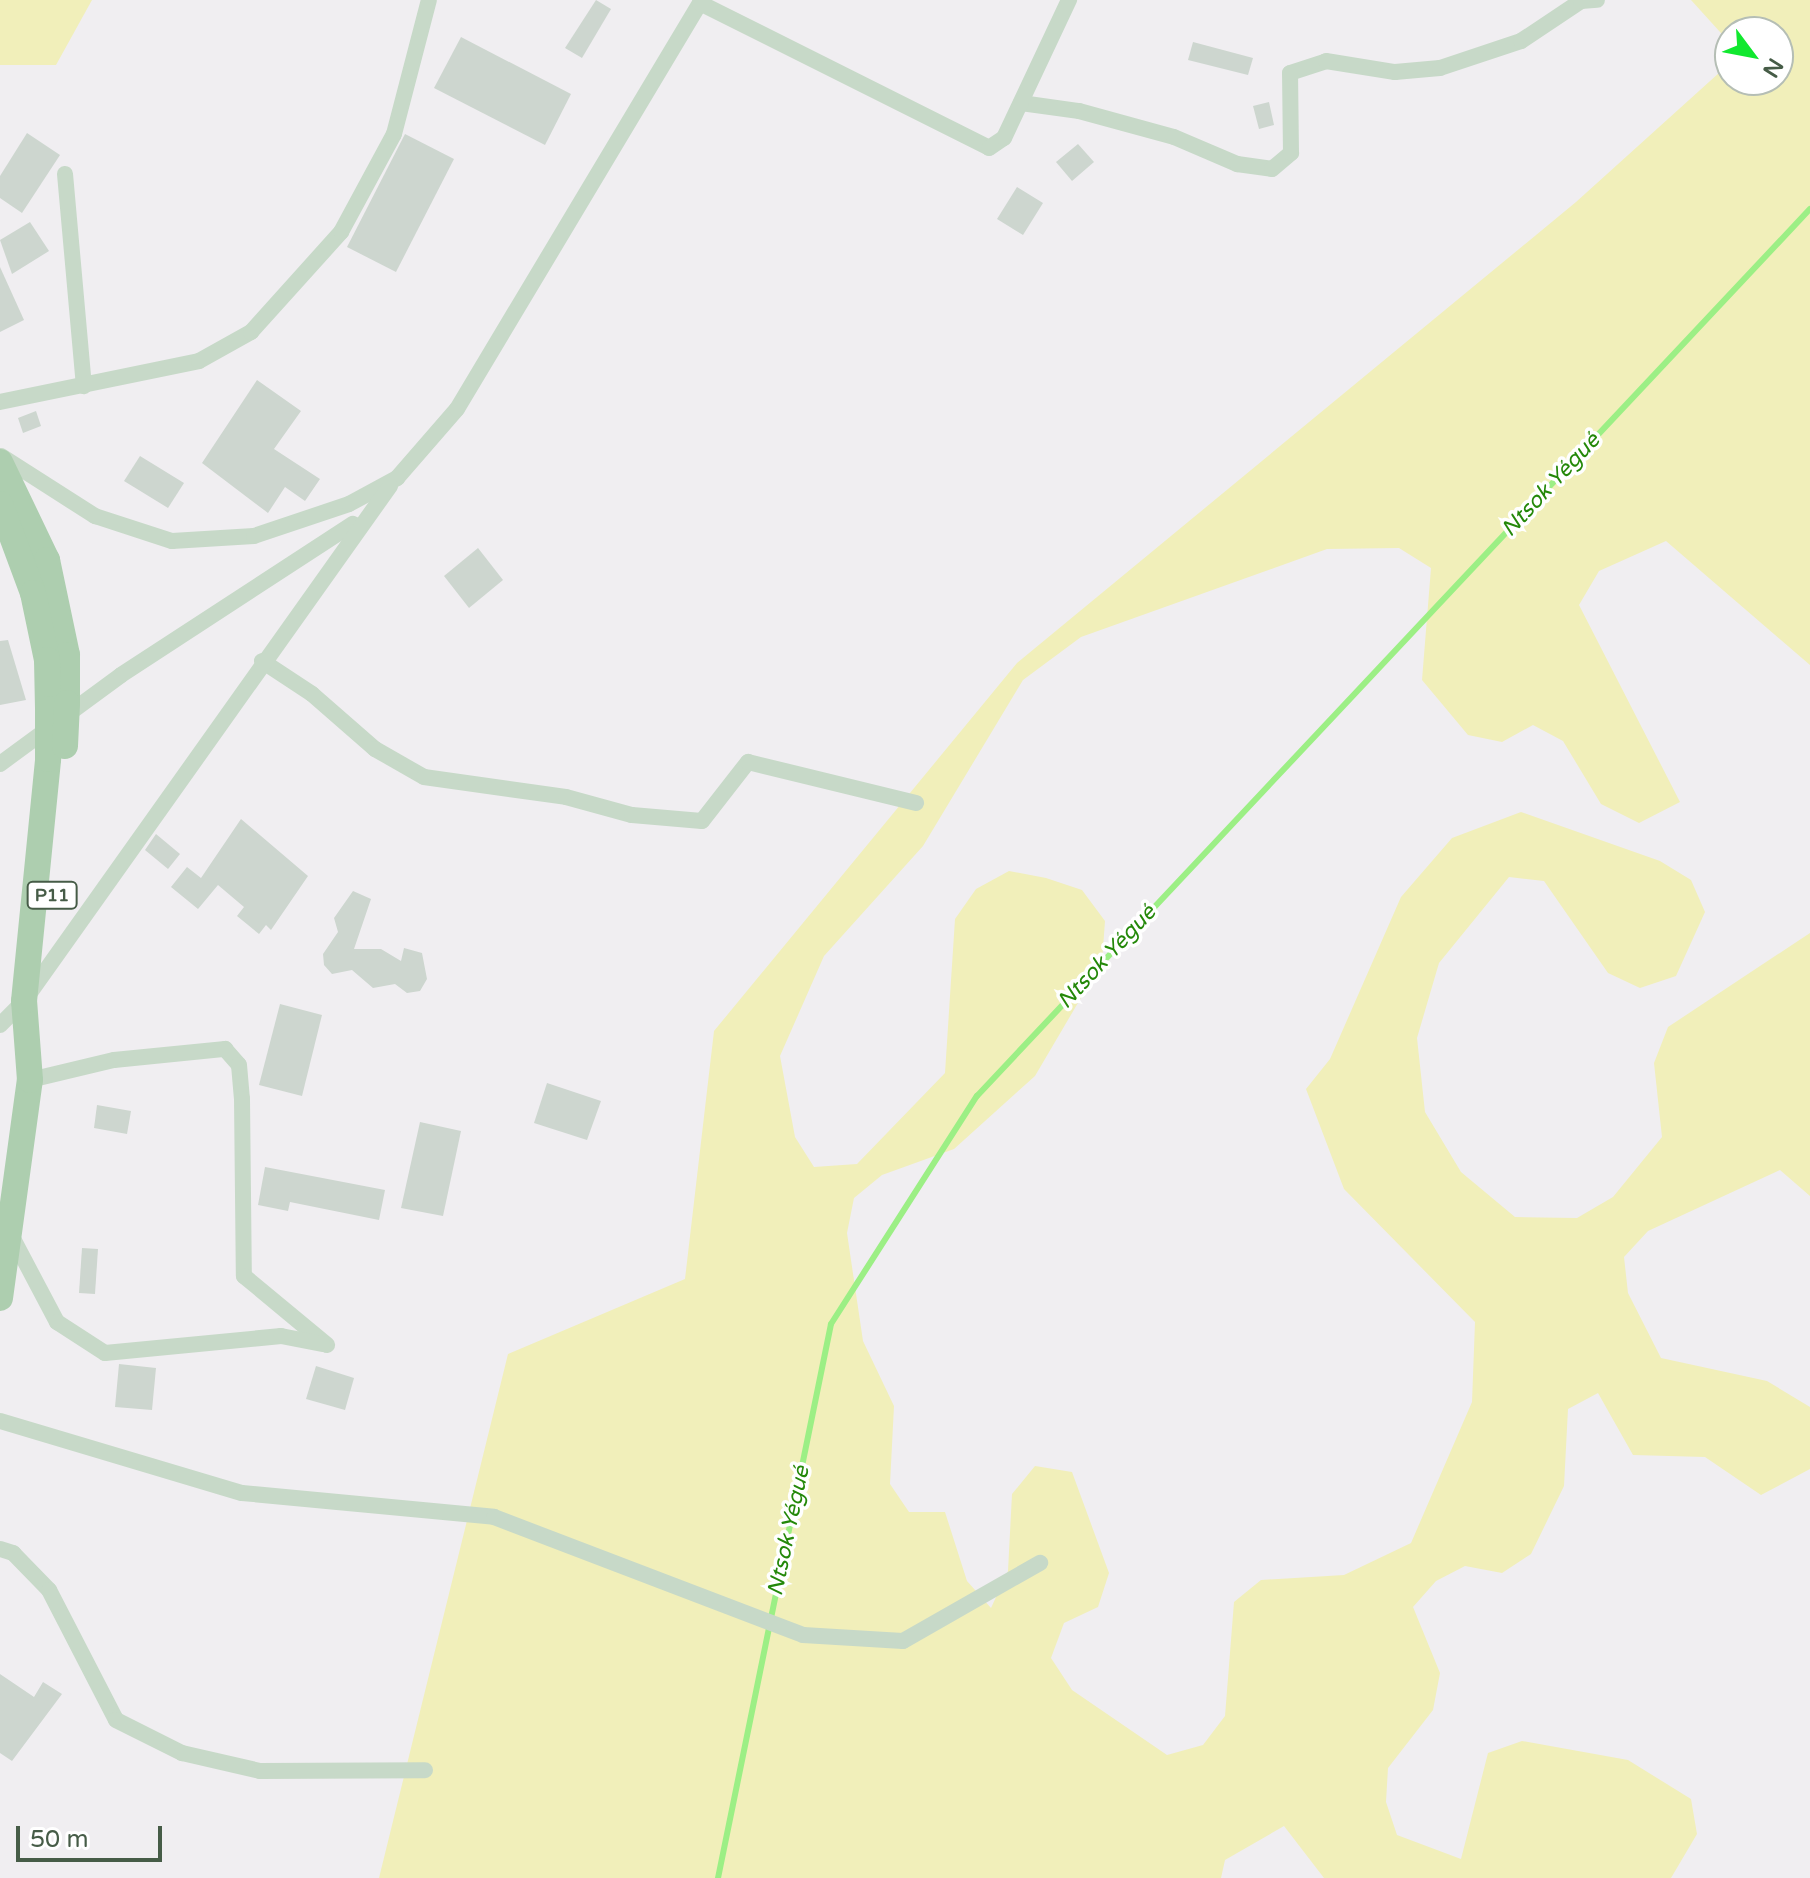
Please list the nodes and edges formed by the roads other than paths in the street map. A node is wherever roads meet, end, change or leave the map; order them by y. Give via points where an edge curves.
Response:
1 (429, 0) edge
2 (1069, 0) edge
3 (1597, 0) edge
4 (1021, 103) junction
5 (65, 174) dead end
6 (84, 386) junction
7 (0, 402) edge
8 (0, 456) edge
9 (0, 462) edge
10 (397, 478) junction
11 (0, 504) edge
12 (361, 519) junction
13 (262, 661) junction
14 (58, 706) junction
15 (57, 752) junction
16 (0, 764) edge
17 (916, 803) dead end
18 (46, 970) junction
19 (24, 1001) junction
20 (0, 1025) edge
21 (30, 1043) junction
22 (30, 1080) junction
23 (9, 1232) junction
24 (0, 1298) edge
25 (0, 1421) edge
26 (0, 1549) edge
27 (1040, 1563) dead end
28 (425, 1770) dead end

1 - 6 street via 394,134 328,248 225,351
2 - 4 street
3 - 4 street via 1581,1 1521,41 1440,68 1395,72 1326,61 1290,73 1291,153 1272,169 1237,164 1174,137 1079,111
4 - 10 street via 1004,138 989,148 700,3 457,409
5 - 6 street via 71,294
6 - 7 street
8 - 10 street via 95,516 172,541 254,536 349,504
9 - 14 main road, P11 via 47,560 67,655
10 - 12 street
11 - 14 main road, P11 via 33,593
12 - 13 street
12 - 16 street via 121,675
13 - 17 street via 312,694 375,749 424,777 566,797 632,815 702,821 748,762
13 - 18 street
14 - 15 main road, P11, bridge
15 - 18 main road, P11
15 - 19 main road, P11
18 - 19 street
18 - 21 main road, P11
19 - 20 street
19 - 21 main road, P11
21 - 22 main road, P11
22 - 23 main road, P11
22 - 23 street via 138,1056 225,1049 239,1065 242,1099 244,1276 327,1345 281,1336 105,1353 57,1322
23 - 24 main road, P11
25 - 27 street via 242,1493 494,1517 803,1635 903,1641
26 - 28 street via 13,1553 49,1590 116,1720 182,1753 260,1771

